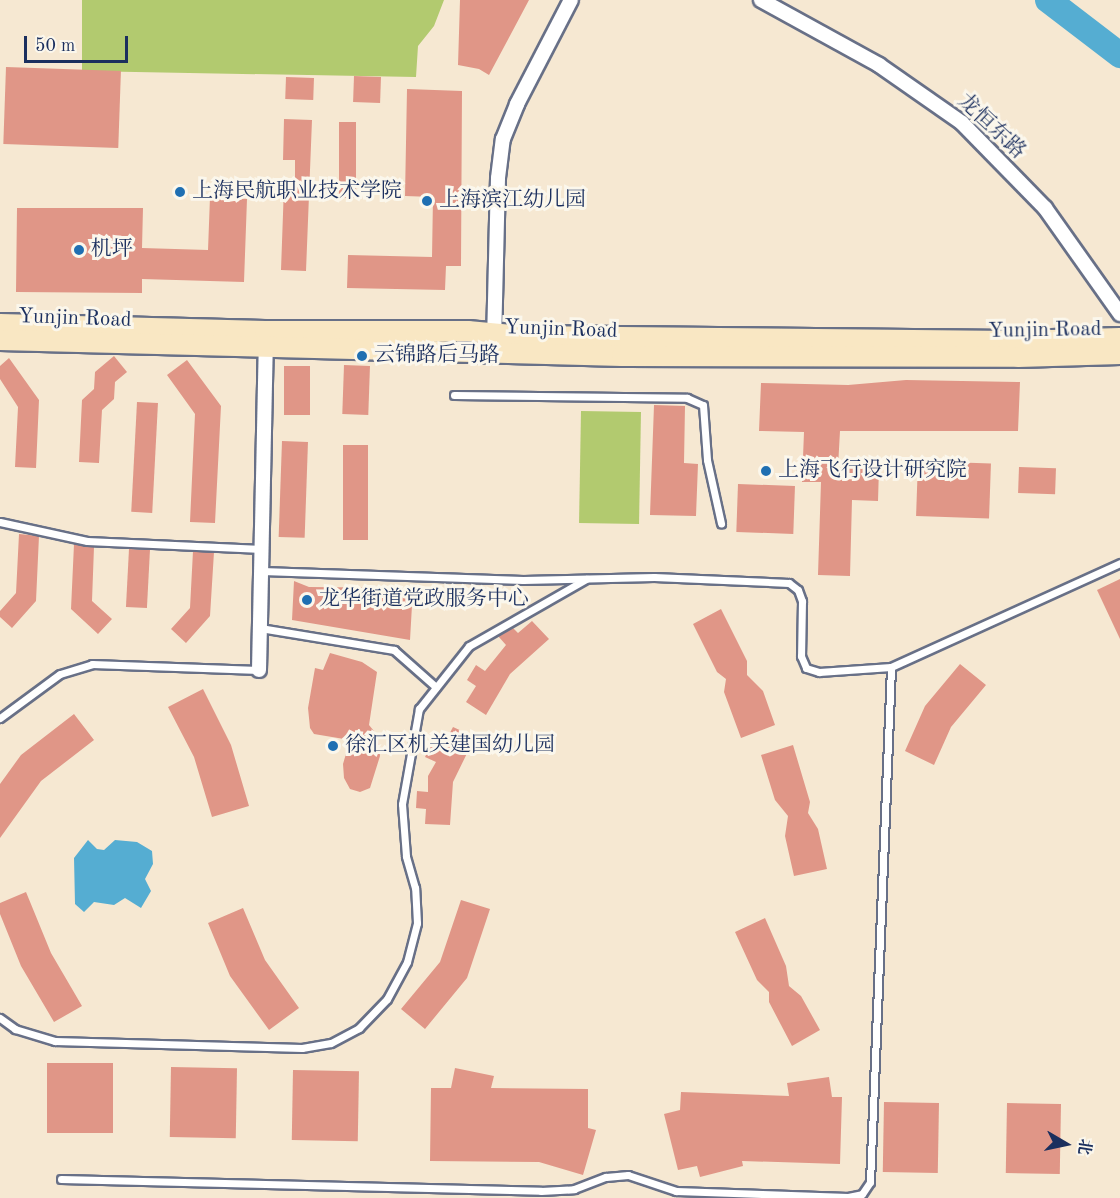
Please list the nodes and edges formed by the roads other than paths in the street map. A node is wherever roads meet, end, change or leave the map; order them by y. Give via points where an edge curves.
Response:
1 (571, 0) edge
2 (761, 0) edge
3 (1120, 314) edge
4 (0, 324) edge
5 (1120, 338) edge
6 (0, 340) edge
7 (494, 343) junction
8 (266, 347) junction
9 (1120, 354) edge
10 (454, 395) dead end
11 (0, 522) edge
12 (721, 523) dead end
13 (262, 549) junction
14 (1120, 563) edge
15 (262, 571) junction
16 (588, 578) junction
17 (260, 628) junction
18 (891, 667) junction
19 (259, 670) joint
20 (436, 687) junction
21 (0, 718) edge
22 (0, 1018) edge
23 (61, 1179) dead end

1 - 7 street via 503,139 498,178
2 - 3 street, 龙恒东路 via 879,65 962,123 1045,208
4 - 7 main road, Yunjin Road
5 - 7 main road, Yunjin Road
6 - 8 main road, Yunjin Road
7 - 8 main road, Yunjin Road
7 - 9 main road, Yunjin Road via 1018,357
8 - 13 street
10 - 12 lane via 687,398 703,405 707,460
11 - 13 lane via 87,542
13 - 15 street
14 - 18 lane
15 - 16 lane via 524,580
15 - 17 street
16 - 18 lane via 789,583 798,590 802,601 801,656 806,668 819,672
16 - 20 lane via 469,646
17 - 19 street
17 - 20 lane via 394,650
18 - 23 lane via 870,1182 862,1194 848,1197 676,1191 628,1175 606,1177 574,1189 541,1191
19 - 21 lane via 92,664 60,674
20 - 22 lane via 419,708 402,804 417,923 407,962 387,999 359,1028 331,1043 302,1048 55,1041 15,1029

